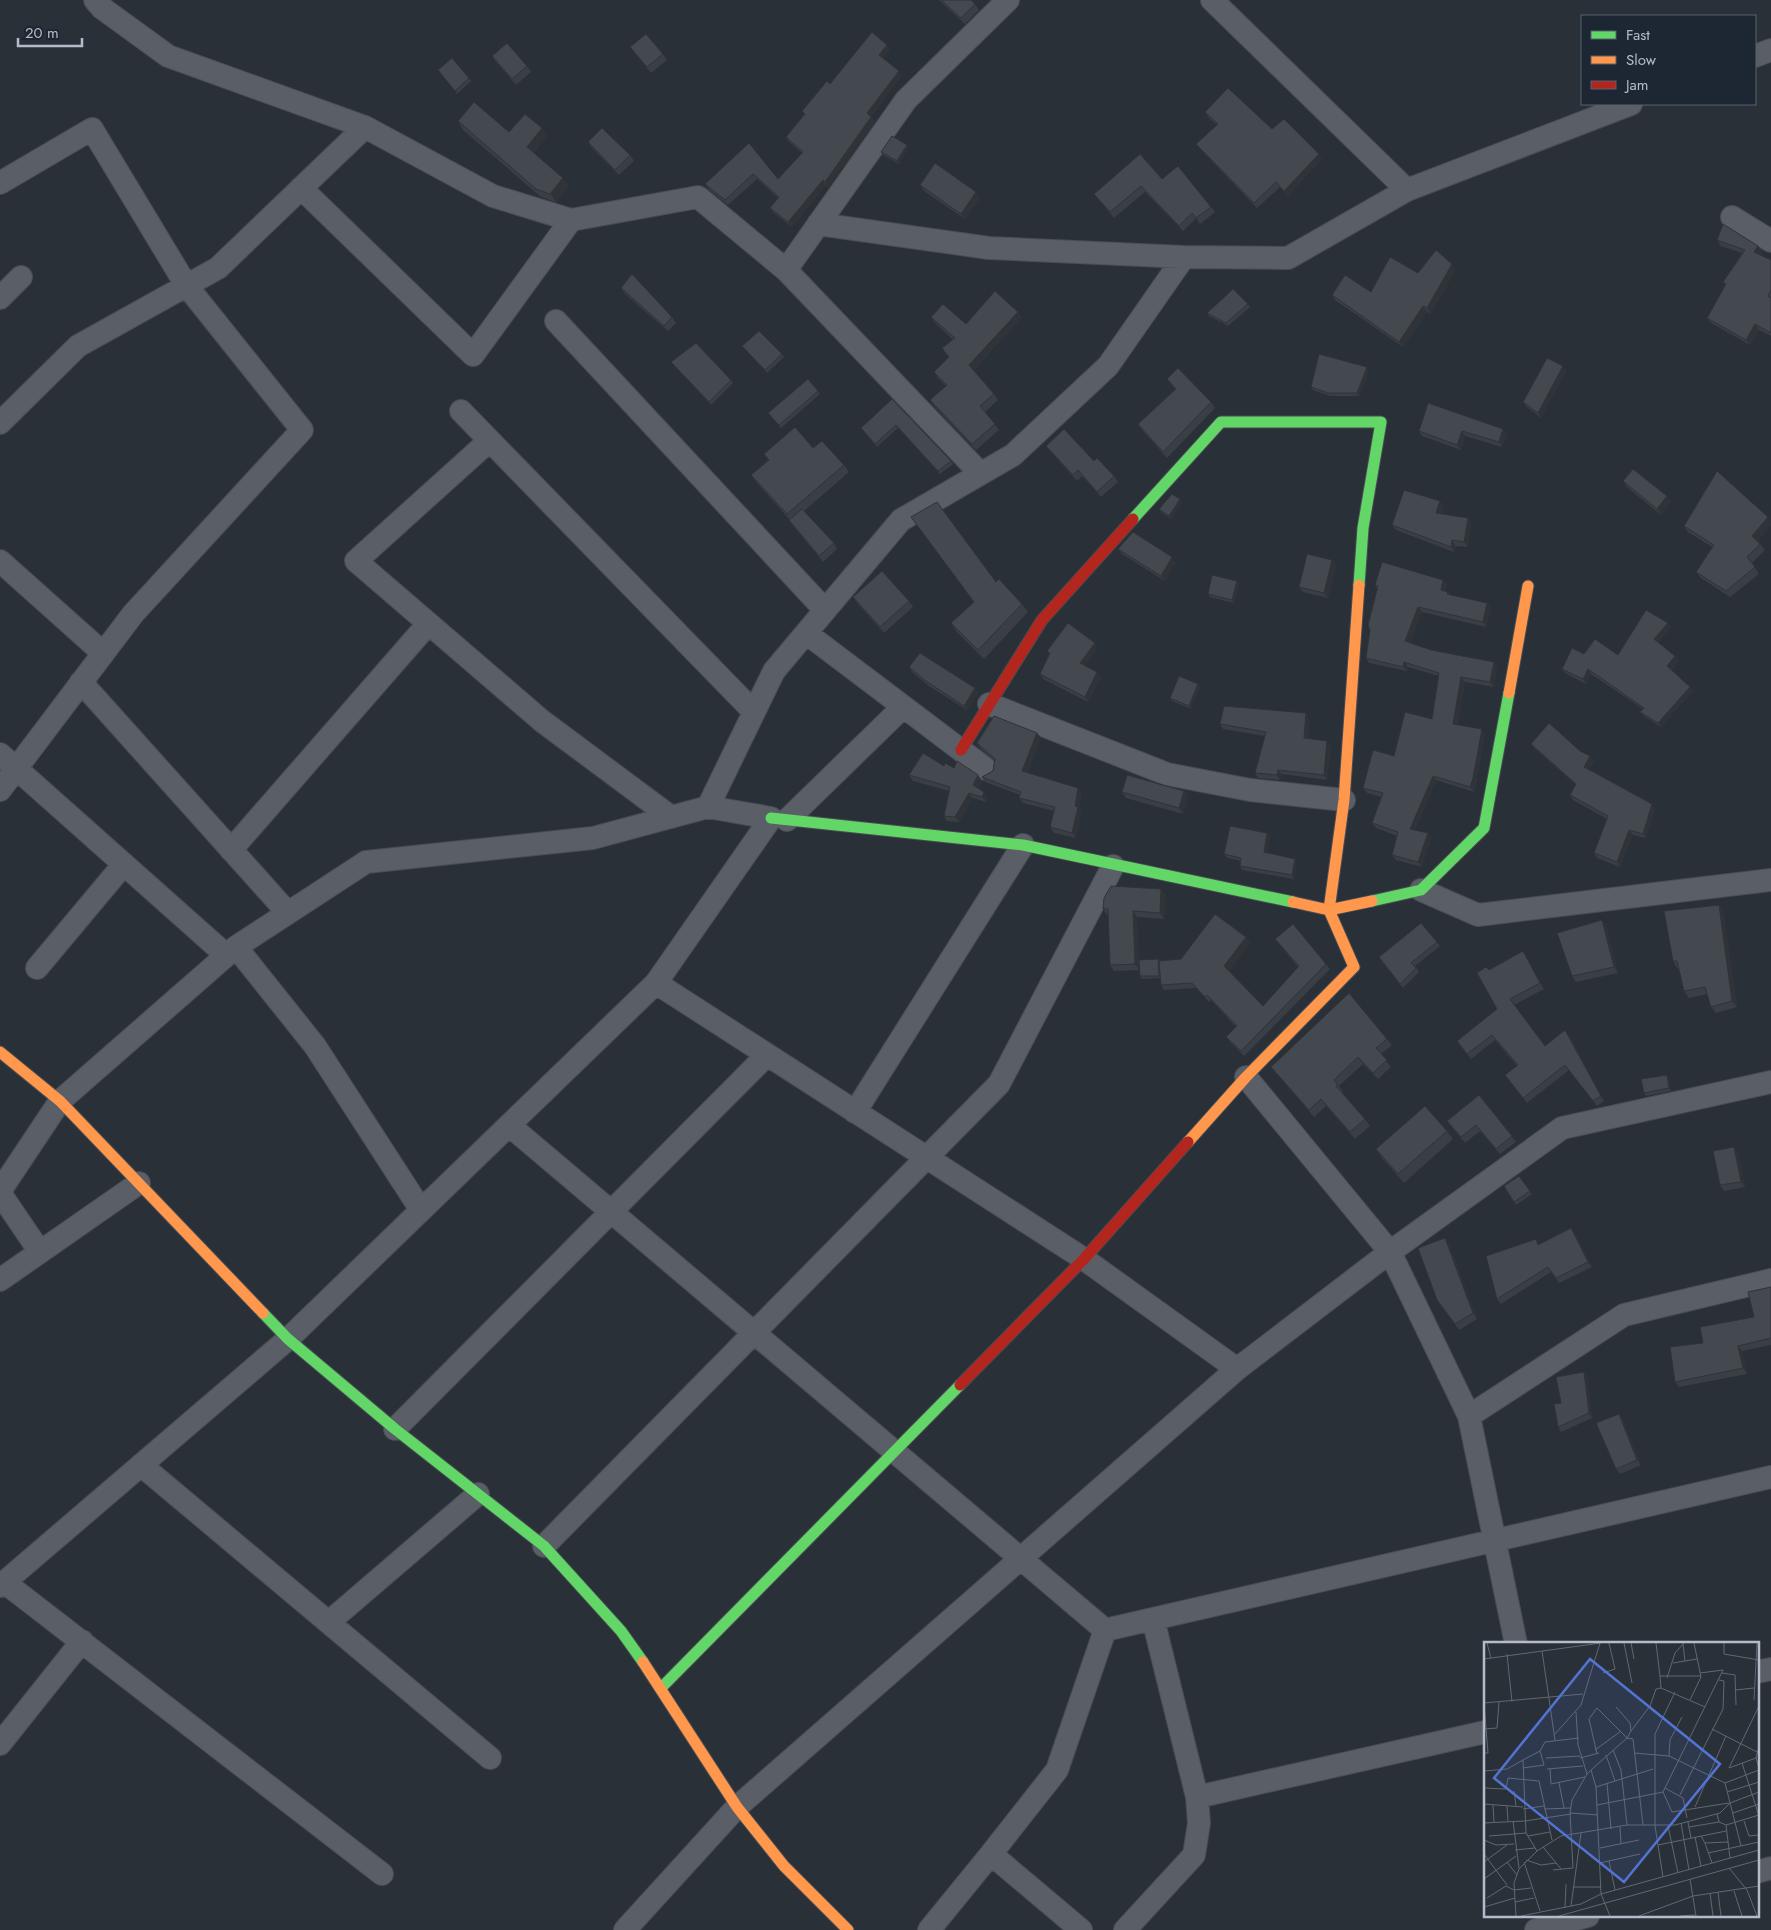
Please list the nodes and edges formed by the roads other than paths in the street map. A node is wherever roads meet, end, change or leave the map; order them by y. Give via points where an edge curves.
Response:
1 (95, 0) edge
2 (1008, 0) edge
3 (1212, 0) edge
4 (1771, 50) edge
5 (1756, 56) edge
6 (1628, 105) edge
7 (365, 127) junction
8 (0, 182) edge
9 (301, 188) junction
10 (1407, 190) junction
11 (1732, 217) dead end
12 (572, 220) junction
13 (818, 224) junction
14 (1771, 241) edge
15 (1184, 257) junction
16 (786, 270) junction
17 (21, 277) dead end
18 (186, 286) junction
19 (0, 298) edge
20 (556, 321) dead end
21 (460, 411) dead end
22 (0, 424) edge
23 (489, 441) junction
24 (980, 473) junction
25 (0, 561) edge
26 (1528, 586) dead end
27 (825, 610) junction
28 (428, 624) junction
29 (806, 634) junction
30 (103, 654) junction
31 (81, 682) junction
32 (989, 704) junction
33 (903, 707) junction
34 (754, 712) junction
35 (961, 750) junction
36 (8, 761) edge
37 (986, 769) dead end
38 (0, 790) edge
39 (1344, 800) junction
40 (708, 807) junction
41 (671, 817) junction
42 (779, 819) junction
43 (1023, 845) junction
44 (232, 850) junction
45 (124, 864) junction
46 (1113, 866) junction
47 (1771, 880) edge
48 (1421, 890) junction
49 (1329, 910) junction
50 (288, 913) junction
51 (231, 951) junction
52 (37, 968) dead end
53 (656, 984) junction
54 (0, 1052) edge
55 (767, 1055) junction
56 (1246, 1077) junction
57 (1771, 1082) edge
58 (60, 1101) junction
59 (855, 1112) junction
60 (510, 1126) junction
61 (926, 1157) junction
62 (139, 1183) junction
63 (0, 1192) edge
64 (421, 1210) junction
65 (611, 1212) junction
66 (40, 1252) junction
67 (1390, 1252) junction
68 (1084, 1259) junction
69 (0, 1280) edge
70 (1771, 1280) edge
71 (754, 1333) junction
72 (288, 1339) junction
73 (1237, 1369) junction
74 (1469, 1416) junction
75 (395, 1429) junction
76 (894, 1452) junction
77 (141, 1465) junction
78 (1771, 1477) edge
79 (478, 1494) junction
80 (1495, 1540) junction
81 (544, 1546) junction
82 (1021, 1559) junction
83 (2, 1584) edge
84 (1153, 1619) junction
85 (329, 1622) junction
86 (1105, 1630) junction
87 (82, 1641) junction
88 (1516, 1642) edge
89 (1771, 1669) edge
90 (1758, 1672) edge
91 (661, 1688) junction
92 (1484, 1732) edge
93 (0, 1744) edge
94 (490, 1758) dead end
95 (1197, 1797) junction
96 (737, 1807) junction
97 (991, 1854) junction
98 (1771, 1868) edge
99 (1758, 1872) edge
100 (382, 1874) dead end
101 (1580, 1920) edge
102 (835, 1926) edge
103 (625, 1930) edge
104 (929, 1930) edge
105 (1081, 1930) edge
106 (1124, 1930) edge
107 (1536, 1930) edge

1 - 7 street via 168,56
2 - 13 street via 906,100
3 - 10 street
4 - 5 street
6 - 10 street
7 - 9 street
7 - 12 street via 493,196
8 - 18 street via 92,129
9 - 12 street via 473,355
9 - 18 street via 218,268
10 - 15 street via 1288,258
11 - 14 street
12 - 16 street via 698,197
13 - 15 street via 989,248
13 - 16 street
15 - 24 street via 1108,366 1013,455
16 - 24 street
17 - 19 street
18 - 22 street via 78,346
18 - 30 street via 302,430 133,614
20 - 27 street
21 - 23 street
23 - 28 street via 356,562
23 - 34 street
24 - 27 street via 902,520
25 - 30 street
26 - 48 street via 1484,828
27 - 29 street
28 - 41 street via 542,721
28 - 44 street
29 - 33 street
29 - 34 street via 774,671
30 - 31 street
31 - 36 street
31 - 44 street
32 - 35 street
32 - 39 street via 1167,774 1250,790
32 - 39 street via 1042,620 1220,422 1381,422 1363,528
33 - 35 street
33 - 42 street
34 - 40 street
35 - 37 street
36 - 38 street
36 - 45 street
39 - 49 street
40 - 41 street
40 - 42 street
41 - 50 street via 593,838 366,862
42 - 43 street
42 - 53 street
43 - 46 street
43 - 59 street
44 - 50 street
45 - 51 street
45 - 52 street
46 - 49 street
46 - 61 street via 999,1084
47 - 48 street via 1478,915
48 - 49 street
49 - 56 street via 1354,967
50 - 51 street
51 - 58 street
51 - 64 street via 315,1046
53 - 55 street
53 - 60 street
54 - 58 street
55 - 59 street
55 - 65 street
56 - 67 street
56 - 68 street
57 - 67 street via 1562,1128
58 - 62 street
58 - 63 street
59 - 61 street
60 - 64 street
60 - 65 street
61 - 68 street
61 - 71 street
62 - 66 street
62 - 72 street
63 - 66 street
64 - 72 street
65 - 71 street
65 - 75 street
66 - 69 street
67 - 73 street
67 - 74 street
68 - 73 street
68 - 76 street
70 - 74 street via 1624,1315
71 - 76 street
71 - 81 street
72 - 75 street
72 - 77 street
73 - 82 street
74 - 80 street
75 - 79 street
76 - 82 street
76 - 91 street
77 - 83 street
77 - 85 street
78 - 80 street
79 - 81 street
79 - 85 street
80 - 84 street
80 - 88 street
81 - 91 street via 621,1631
82 - 86 street
82 - 96 street
83 - 87 street
84 - 86 street
84 - 95 street
85 - 94 street
86 - 97 street via 1057,1770
87 - 93 street
87 - 100 street
89 - 90 street
91 - 96 street
92 - 95 street
95 - 106 street via 1199,1822 1194,1855
96 - 102 street
96 - 103 street
97 - 104 street
97 - 105 street
98 - 99 street
101 - 107 street

